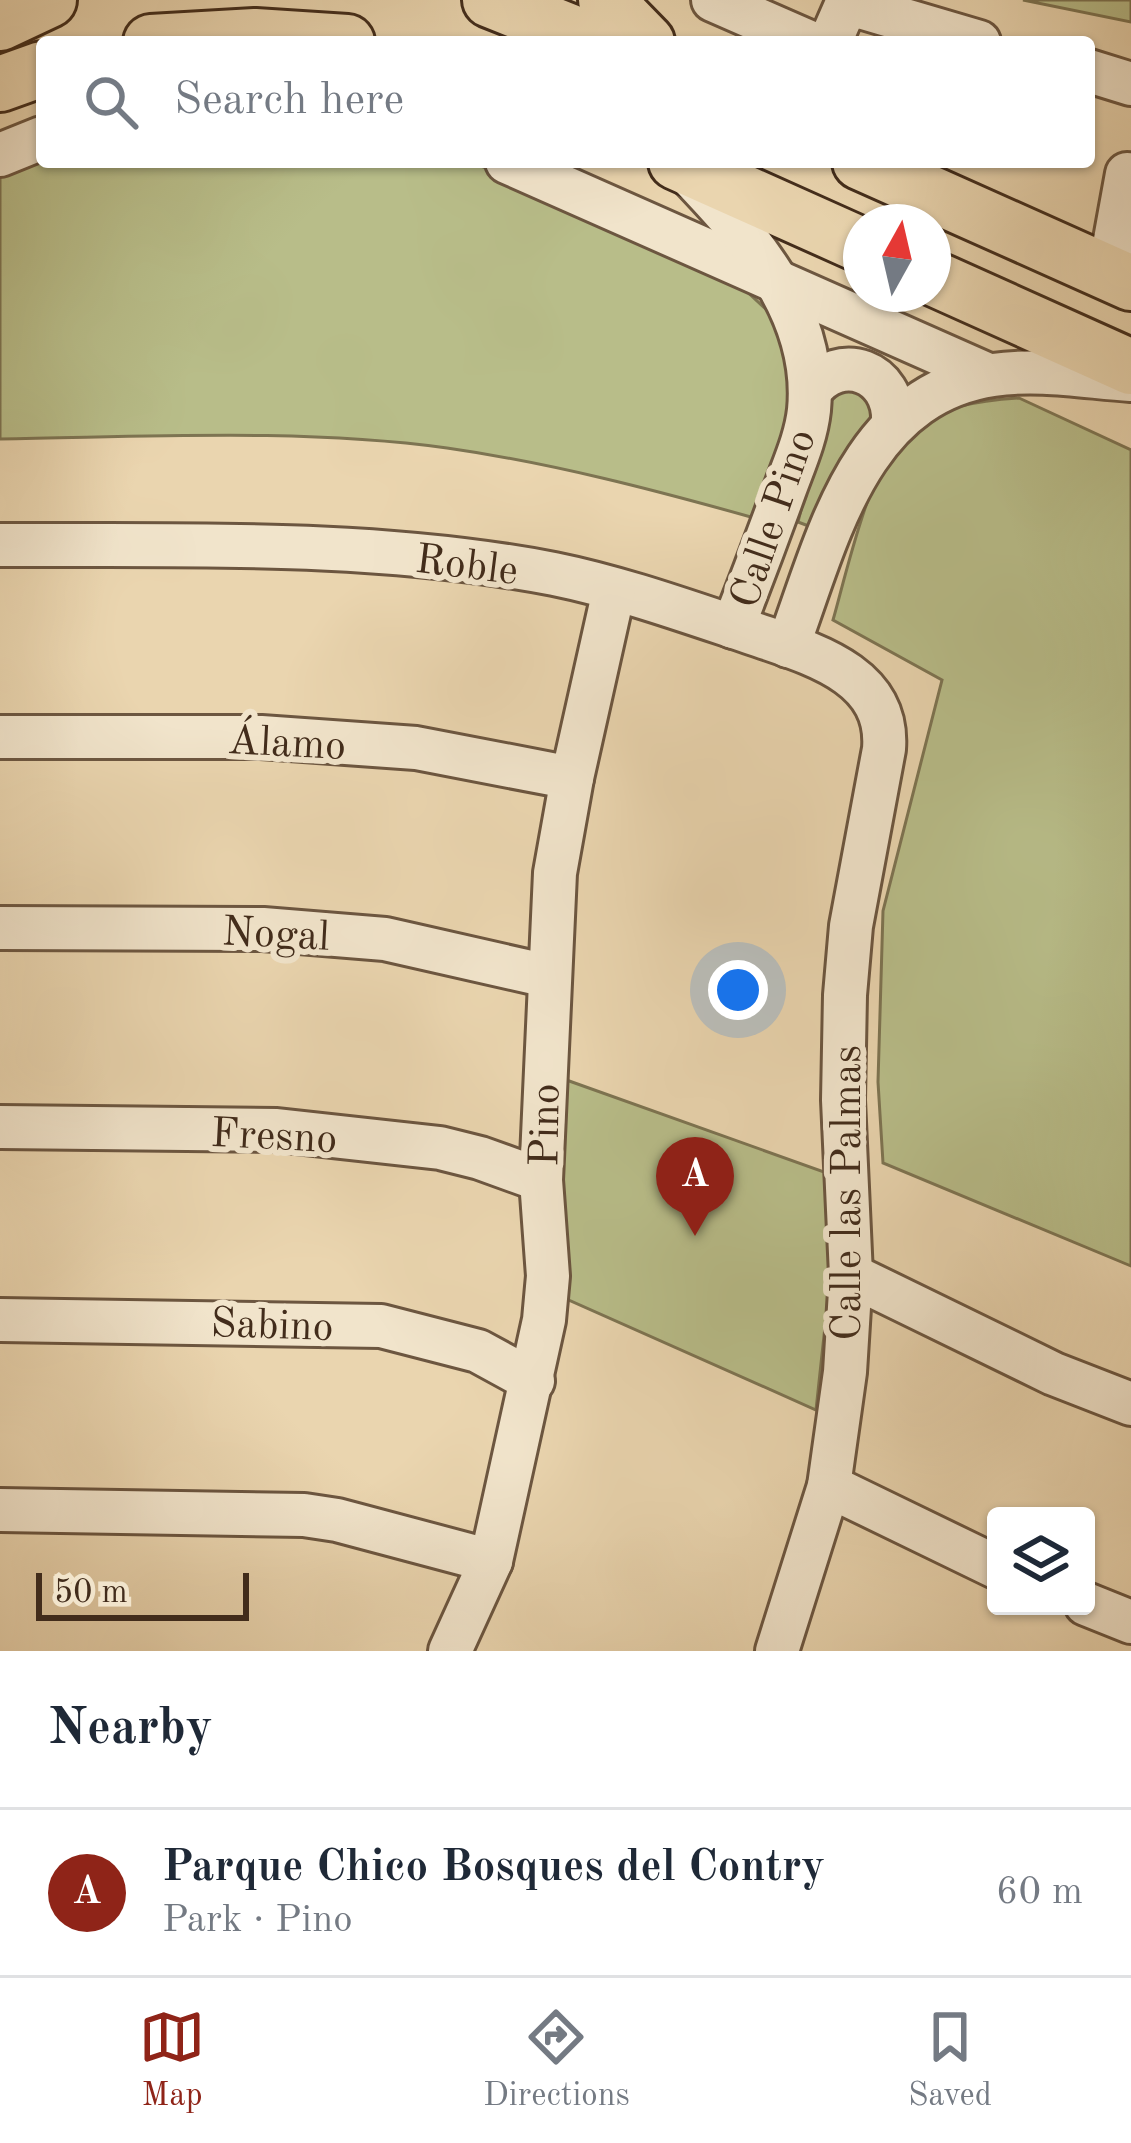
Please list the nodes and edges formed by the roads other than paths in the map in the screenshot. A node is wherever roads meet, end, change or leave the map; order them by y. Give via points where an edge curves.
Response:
1 (49, 0) edge
2 (490, 0) edge
3 (713, 0) edge
4 (587, 22) edge
5 (0, 23) edge
6 (628, 36) edge
7 (795, 36) edge
8 (833, 36) edge
9 (958, 36) edge
10 (36, 71) edge
11 (1095, 73) edge
12 (0, 84) edge
13 (1131, 84) edge
14 (36, 140) edge
15 (0, 154) edge
16 (1116, 161) edge
17 (520, 168) edge
18 (683, 168) edge
19 (689, 168) edge
20 (873, 168) edge
21 (843, 237) edge
22 (1120, 278) edge
23 (777, 282) junction
24 (951, 286) edge
25 (1131, 367) edge
26 (988, 375) junction
27 (1131, 380) edge
28 (809, 391) junction
29 (893, 421) junction
30 (0, 545) edge
31 (614, 590) junction
32 (733, 627) junction
33 (788, 646) junction
34 (886, 729) joint
35 (0, 737) edge
36 (572, 778) junction
37 (0, 928) edge
38 (548, 976) junction
39 (0, 1127) edge
40 (542, 1180) junction
41 (850, 1276) junction
42 (0, 1320) edge
43 (533, 1381) junction
44 (1131, 1404) edge
45 (829, 1486) junction
46 (0, 1510) edge
47 (491, 1561) junction
48 (987, 1563) edge
49 (1095, 1608) edge
50 (1131, 1622) edge
51 (450, 1651) edge
52 (776, 1651) edge

1 - 5 main road
2 - 4 main road
3 - 7 street
4 - 6 main road
8 - 9 street via 848,4
10 - 12 main road
11 - 13 street
14 - 15 street
16 - 22 street
17 - 23 street
18 - 23 street, Calle Pino
19 - 21 main road
20 - 22 main road
23 - 26 street
23 - 28 street, Calle Pino via 794,313
24 - 25 main road
26 - 27 street
26 - 29 street
28 - 29 street via 835,370 869,373 886,388
28 - 32 street, Calle Pino via 800,450
29 - 33 street via 842,505
30 - 31 street, Roble via 355,552 502,566
31 - 32 street, Roble
31 - 36 street, Pino
32 - 33 street, Roble
33 - 34 street, Roble via 860,683
34 - 41 street, Calle las Palmas via 845,995
35 - 36 street, Álamo via 305,740 416,748
36 - 38 street, Pino
37 - 38 street, Nogal via 365,937
38 - 40 street, Pino
39 - 40 street, Fresno via 277,1130 440,1148
40 - 43 street, Pino via 548,1276
41 - 44 street
41 - 45 street, Calle las Palmas
42 - 43 street, Sabino via 381,1326 478,1351
43 - 47 street, Pino
45 - 48 street
45 - 52 street, Calle las Palmas
46 - 47 street via 304,1515
47 - 51 street, Pino
49 - 50 street

